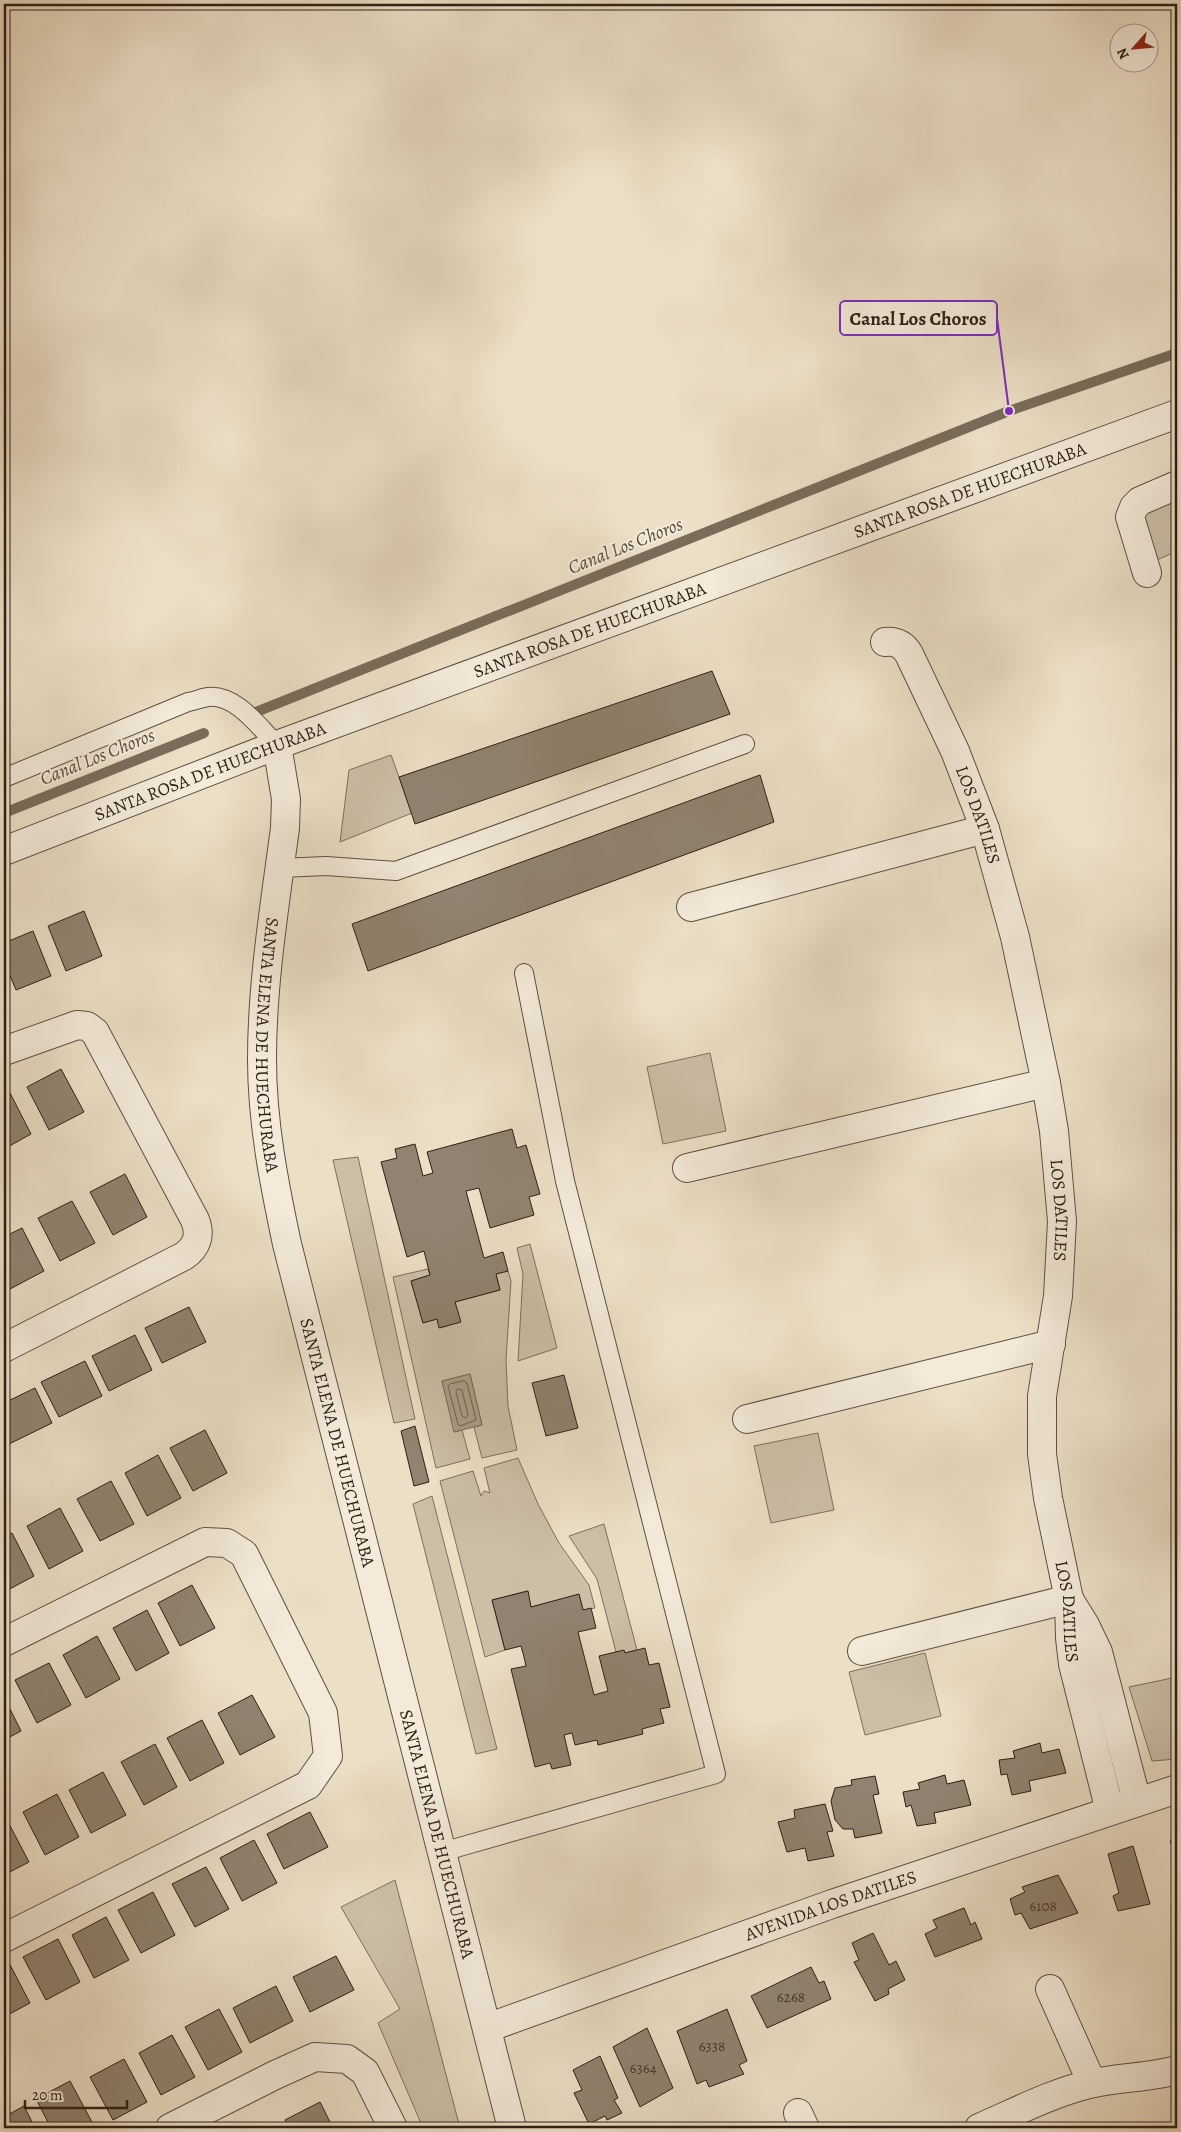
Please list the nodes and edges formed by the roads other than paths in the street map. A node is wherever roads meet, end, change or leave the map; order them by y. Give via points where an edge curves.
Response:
1 (1177, 414) edge
2 (1177, 485) edge
3 (1148, 573) dead end
4 (886, 642) dead end
5 (745, 744) dead end
6 (278, 745) junction
7 (4, 778) edge
8 (986, 829) junction
9 (4, 851) edge
10 (280, 868) junction
11 (691, 907) dead end
12 (524, 973) dead end
13 (4, 1051) edge
14 (1046, 1083) junction
15 (687, 1168) dead end
16 (1051, 1344) junction
17 (4, 1348) edge
18 (747, 1419) dead end
19 (1069, 1599) junction
20 (4, 1642) edge
21 (862, 1651) dead end
22 (1177, 1789) edge
23 (1137, 1802) junction
24 (1110, 1811) junction
25 (442, 1852) junction
26 (4, 1938) edge
27 (1050, 1989) dead end
28 (487, 2028) junction
29 (1177, 2070) edge
30 (1092, 2083) junction
31 (170, 2128) edge
32 (393, 2128) edge
33 (512, 2128) edge
34 (979, 2128) edge

1 - 6 street, SANTA ROSA DE HUECHURABA
2 - 3 street via 1140,501 1130,517
4 - 8 street, LOS DATILES via 905,647 909,654 955,750
5 - 10 lane via 396,871 326,866
6 - 7 lane via 233,702 207,697
6 - 9 street, SANTA ROSA DE HUECHURABA
6 - 10 street, SANTA ELENA DE HUECHURABA via 286,799
8 - 11 street
8 - 14 street, LOS DATILES via 1015,937
10 - 25 street, SANTA ELENA DE HUECHURABA via 264,1002 262,1069 270,1157 290,1254
12 - 25 lane via 565,1181 716,1774
13 - 17 street via 77,1025 87,1026 95,1032 195,1220 199,1234 192,1250 184,1256
14 - 15 street
14 - 16 street, LOS DATILES via 1054,1130 1062,1221
16 - 18 street
16 - 19 street, LOS DATILES via 1042,1396 1042,1454
19 - 21 street
19 - 23 street via 1098,1652
19 - 24 street, LOS DATILES via 1074,1664
20 - 26 street via 205,1542 227,1543 244,1554 323,1713 328,1756 308,1785
22 - 23 street, AVENIDA LOS DATILES
23 - 24 street, AVENIDA LOS DATILES
24 - 28 street, AVENIDA LOS DATILES via 832,1904
25 - 28 street, SANTA ELENA DE HUECHURABA
27 - 30 street
28 - 33 street, SANTA ELENA DE HUECHURABA
29 - 30 street
30 - 34 street
31 - 32 street via 314,2057 347,2059 365,2072

